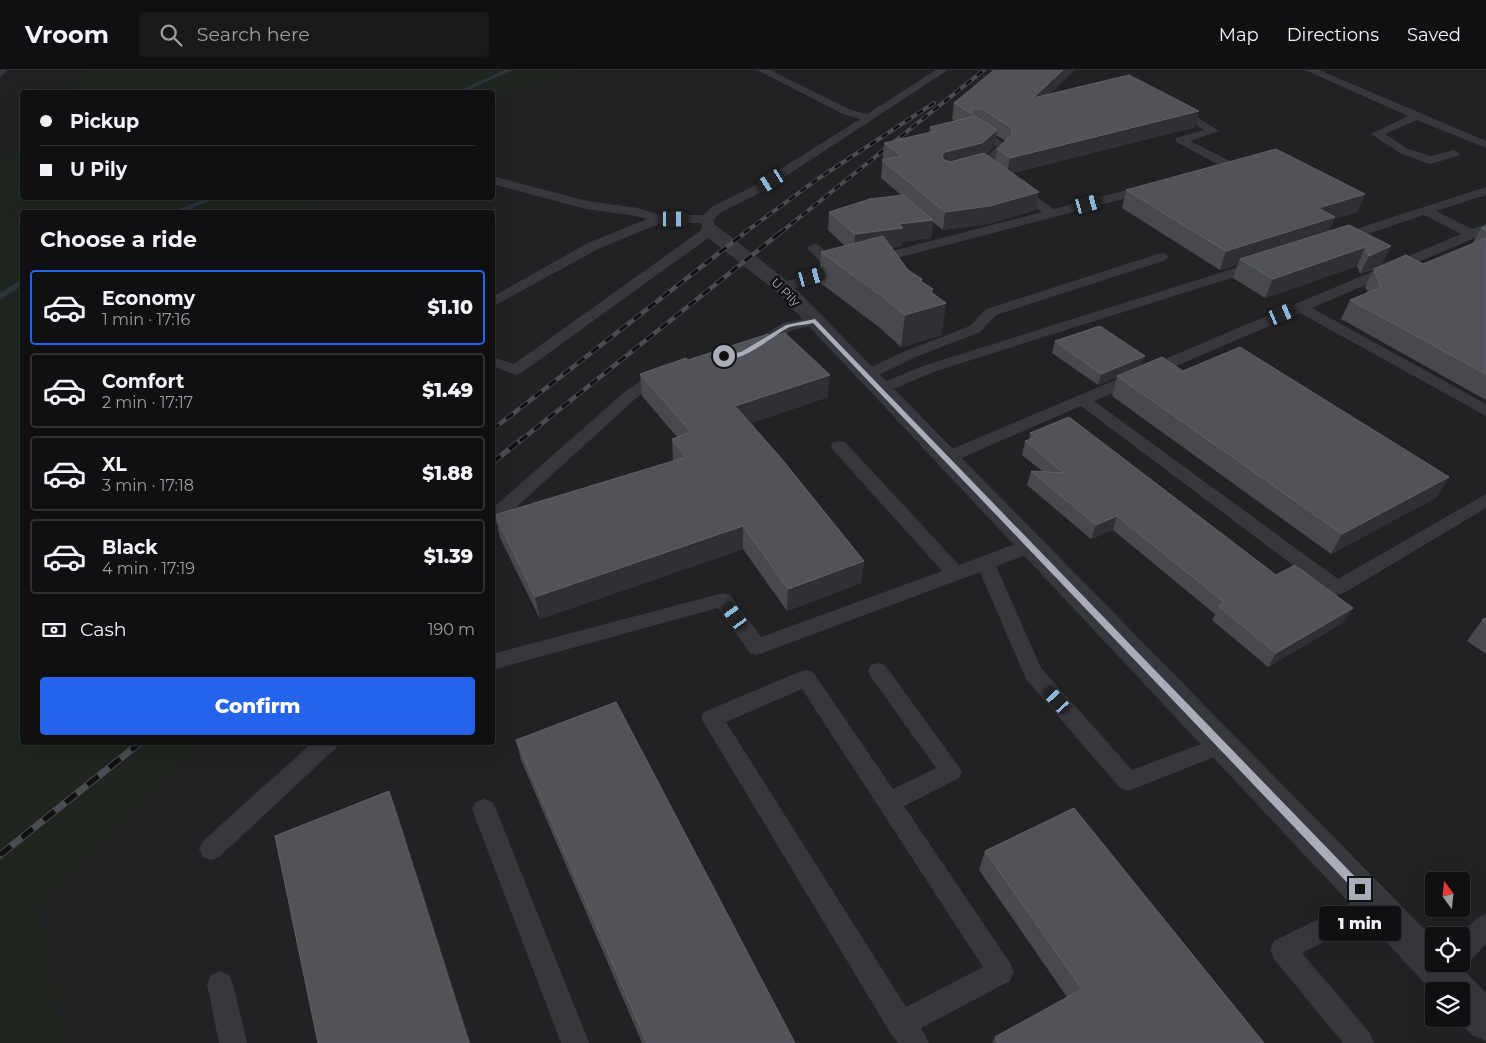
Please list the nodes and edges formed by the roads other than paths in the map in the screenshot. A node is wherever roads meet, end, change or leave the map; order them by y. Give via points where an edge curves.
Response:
1 (3, 70) edge
2 (762, 70) edge
3 (943, 70) edge
4 (1310, 70) edge
5 (0, 74) edge
6 (1163, 98) edge
7 (1418, 115) junction
8 (870, 118) junction
9 (975, 128) edge
10 (1486, 145) edge
11 (1454, 154) dead end
12 (1202, 174) edge
13 (495, 181) edge
14 (1164, 184) edge
15 (1486, 191) edge
16 (1425, 211) junction
17 (1052, 214) junction
18 (658, 219) junction
19 (708, 224) junction
20 (1479, 231) edge
21 (1324, 244) edge
22 (814, 248) dead end
23 (1161, 257) dead end
24 (1269, 262) edge
25 (836, 270) junction
26 (782, 287) junction
27 (495, 301) edge
28 (1300, 307) junction
29 (815, 321) junction
30 (733, 355) edge
31 (495, 361) edge
32 (680, 364) edge
33 (873, 382) junction
34 (1083, 400) junction
35 (1486, 411) edge
36 (839, 446) dead end
37 (946, 458) junction
38 (1486, 500) edge
39 (495, 517) edge
40 (1030, 546) junction
41 (985, 562) junction
42 (956, 573) junction
43 (495, 661) edge
44 (878, 671) dead end
45 (325, 745) edge
46 (1222, 745) junction
47 (890, 802) junction
48 (484, 809) dead end
49 (211, 848) dead end
50 (1374, 904) junction
51 (1486, 926) edge
52 (1470, 943) edge
53 (1452, 981) edge
54 (220, 984) dead end
55 (1486, 1021) edge
56 (908, 1034) edge
57 (233, 1043) edge
58 (575, 1043) edge
59 (1360, 1043) edge

1 - 5 lane
2 - 8 lane via 847,112
3 - 8 lane
4 - 7 lane
6 - 12 lane via 1213,131 1180,140 1230,166
7 - 10 lane
7 - 11 lane via 1378,134 1404,151 1430,160
8 - 19 lane via 756,190 717,209
9 - 17 lane via 1004,147 979,166
13 - 18 lane via 586,205 638,212
14 - 17 lane
15 - 16 lane
16 - 20 lane
16 - 21 lane
17 - 25 lane
18 - 19 lane
18 - 27 lane via 594,246
19 - 26 street, U Pily
19 - 31 lane via 516,370
20 - 28 lane
22 - 25 lane
23 - 33 lane via 991,312 975,329 908,355
24 - 33 lane via 931,368
25 - 26 lane
26 - 29 street, U Pily
28 - 34 lane
28 - 35 lane
29 - 30 lane via 788,326 742,354
29 - 33 street, U Pily
32 - 39 lane via 658,374 628,397
33 - 37 street, U Pily
34 - 37 lane
34 - 38 lane via 1337,588
36 - 42 lane
37 - 40 street, U Pily
40 - 41 lane
40 - 46 street, U Pily
41 - 42 lane
41 - 46 lane via 1033,673 1128,781
42 - 43 lane via 757,647 723,600
44 - 47 lane via 951,771
45 - 49 lane
46 - 50 street, U Pily
47 - 56 lane via 1001,972
47 - 56 lane via 806,678 712,718
48 - 58 lane
50 - 53 street, U Pily
50 - 59 lane via 1283,950
51 - 52 lane
53 - 55 street, U Pily
54 - 57 lane

